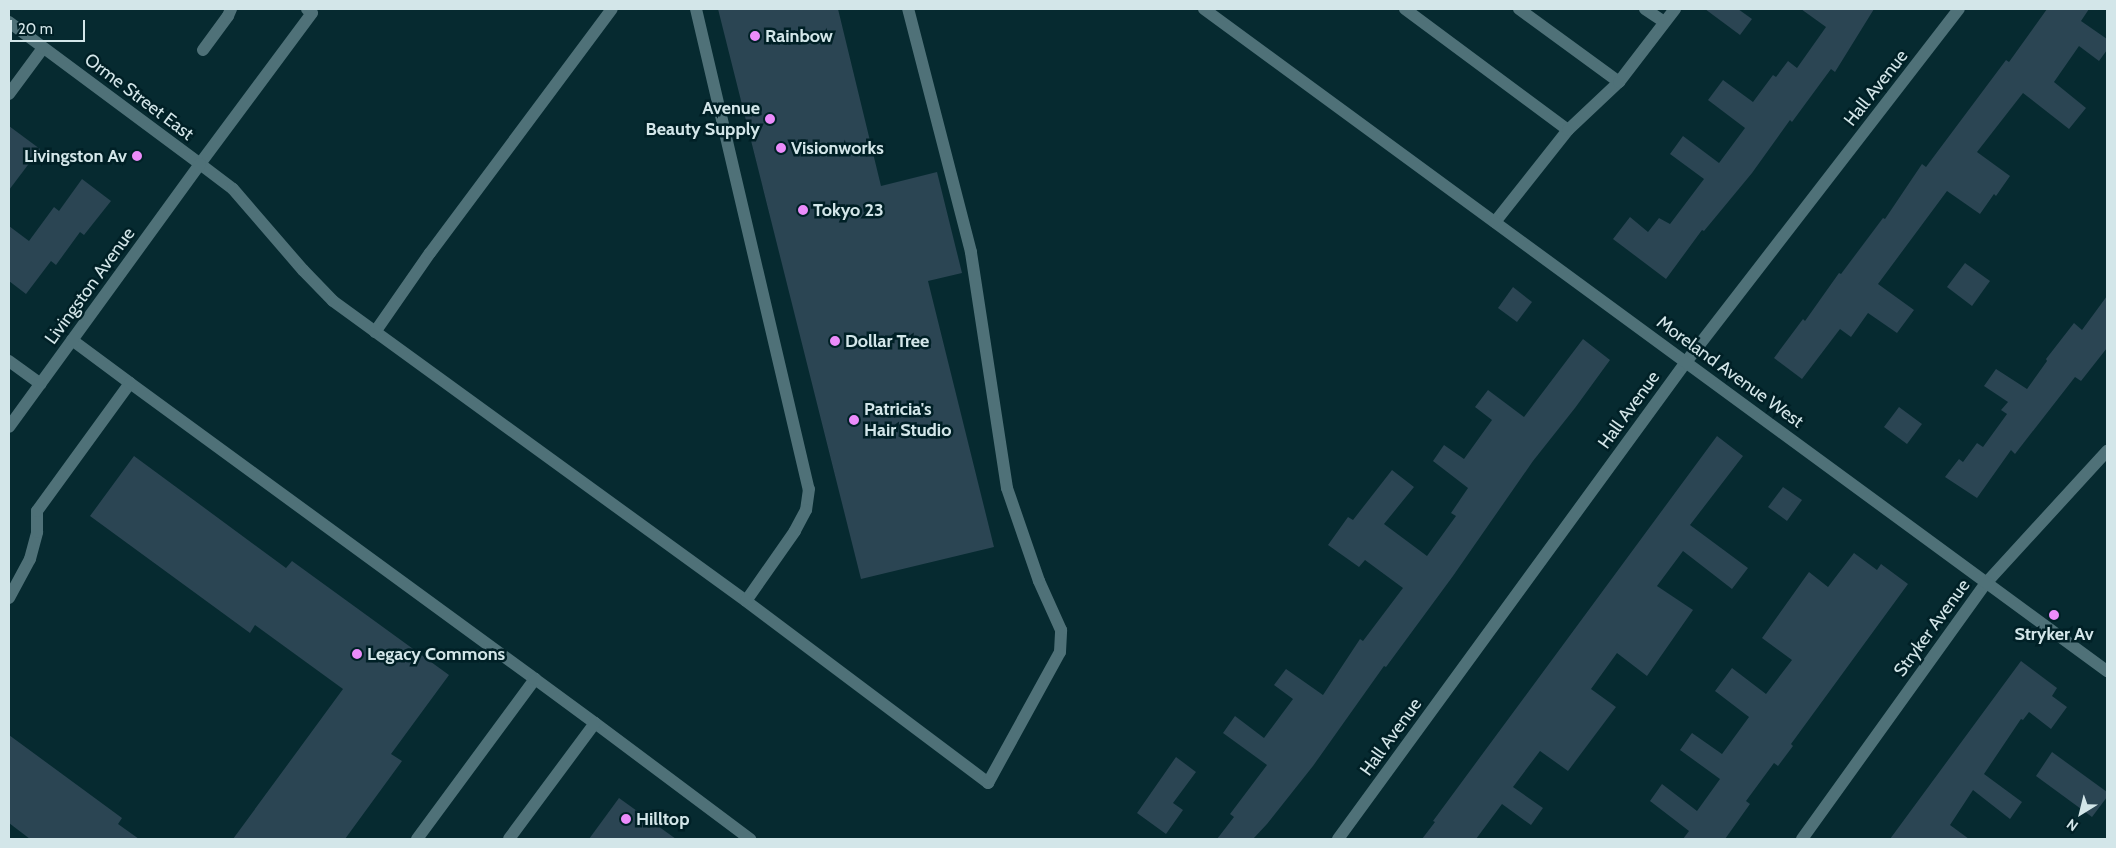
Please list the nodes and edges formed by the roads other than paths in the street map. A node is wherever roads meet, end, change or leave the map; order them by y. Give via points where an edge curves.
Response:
1 (230, 9) edge
2 (307, 9) edge
3 (612, 9) edge
4 (696, 9) edge
5 (908, 9) edge
6 (1204, 9) edge
7 (1405, 9) edge
8 (1519, 9) edge
9 (1645, 9) edge
10 (1675, 9) edge
11 (1959, 9) edge
12 (9, 22) edge
13 (1664, 22) junction
14 (43, 48) junction
15 (203, 50) dead end
16 (1619, 82) junction
17 (9, 94) edge
18 (1568, 130) junction
19 (200, 164) junction
20 (1495, 222) junction
21 (375, 332) junction
22 (72, 340) junction
23 (9, 361) edge
24 (1686, 362) junction
25 (130, 383) junction
26 (41, 384) junction
27 (9, 426) edge
28 (2107, 451) edge
29 (1987, 582) junction
30 (9, 598) edge
31 (746, 601) junction
32 (2107, 671) edge
33 (535, 680) junction
34 (595, 723) junction
35 (417, 839) edge
36 (509, 839) edge
37 (750, 839) edge
38 (1338, 839) edge
39 (1802, 839) edge

1 - 15 street
2 - 19 street, Livingston Avenue via 312,13
3 - 21 street
4 - 31 street via 809,489 806,510 795,531
5 - 31 street, Orme Street East via 970,252 1008,488 1039,581 1061,630 1060,652 988,783
6 - 20 street, Moreland Avenue West
7 - 18 street
8 - 16 street
9 - 13 street
10 - 13 street
11 - 24 street, Hall Avenue
12 - 14 street, Orme Street East
13 - 16 street
14 - 17 street
14 - 19 street, Orme Street East
16 - 18 street
18 - 20 street
19 - 21 street, Orme Street East via 233,189 333,301
19 - 22 street, Livingston Avenue
20 - 24 street, Moreland Avenue West
21 - 31 street, Orme Street East
22 - 25 street
22 - 26 street, Livingston Avenue
23 - 26 street
24 - 29 street, Moreland Avenue West
24 - 38 street, Hall Avenue
25 - 30 street via 37,510 37,532 30,559
25 - 33 street
26 - 27 street, Livingston Avenue
28 - 29 street, Stryker Avenue
29 - 32 street, Moreland Avenue West
29 - 39 street, Stryker Avenue
33 - 34 street
33 - 35 street
34 - 36 street
34 - 37 street

